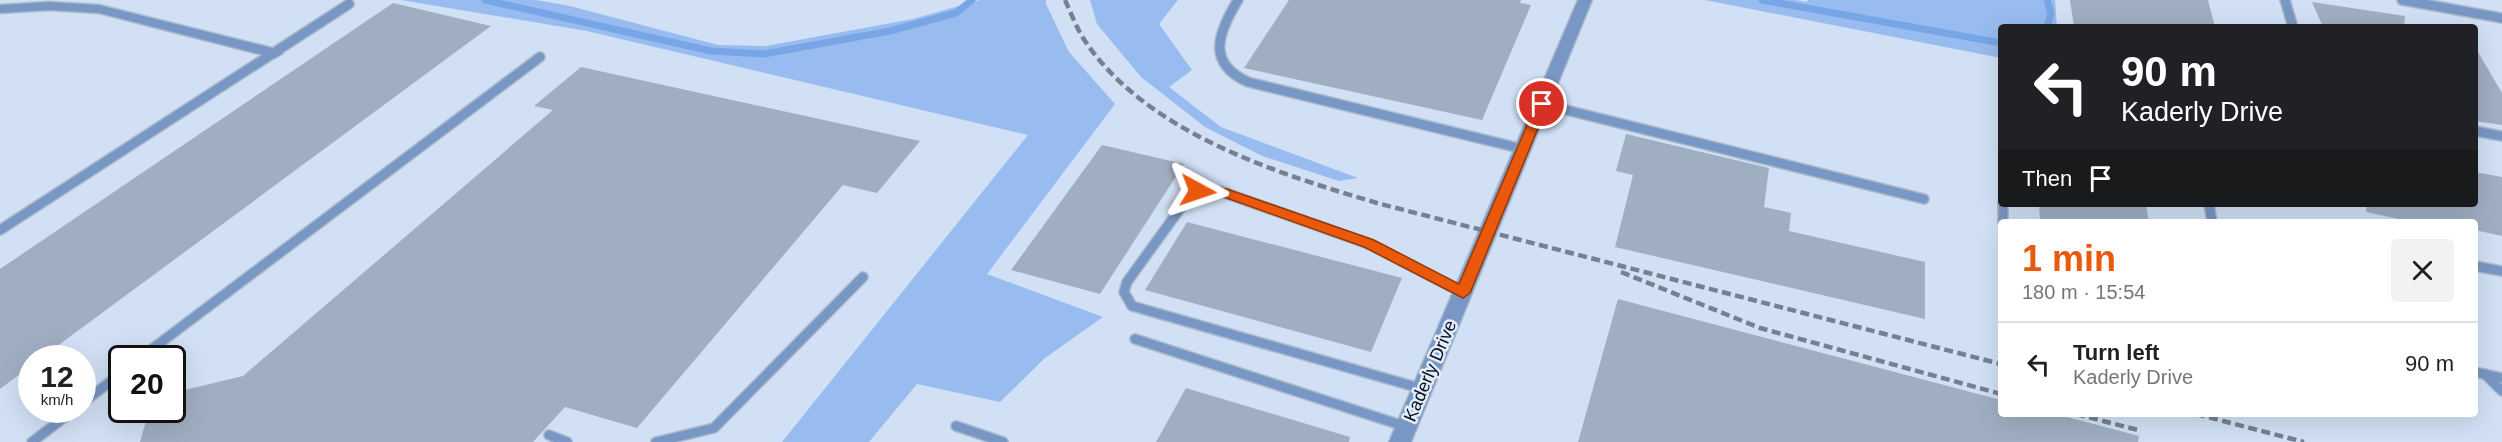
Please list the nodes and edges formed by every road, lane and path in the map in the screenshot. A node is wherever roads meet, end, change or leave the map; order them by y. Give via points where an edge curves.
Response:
1 (1238, 0) edge
2 (1585, 0) edge
3 (2285, 0) edge
4 (2402, 0) edge
5 (349, 4) dead end
6 (0, 9) edge
7 (2502, 18) edge
8 (2292, 24) edge
9 (275, 52) junction
10 (540, 57) dead end
11 (1542, 104) junction
12 (2478, 132) edge
13 (2502, 136) edge
14 (1523, 149) junction
15 (1924, 199) dead end
16 (0, 230) edge
17 (2478, 267) edge
18 (2502, 271) edge
19 (863, 277) dead end
20 (1463, 293) junction
21 (1135, 339) dead end
22 (157, 345) edge
23 (2480, 373) edge
24 (2502, 378) edge
25 (1423, 389) junction
26 (2502, 391) edge
27 (57, 423) edge
28 (956, 426) dead end
29 (1404, 434) edge
30 (549, 435) dead end
31 (32, 442) edge
32 (567, 442) edge
33 (656, 442) edge
34 (1003, 442) edge

1 - 14 lane via 1221,39 1220,58 1228,72 1248,82
2 - 11 street, Kaderly Drive
3 - 8 lane
4 - 7 lane
5 - 9 lane
6 - 9 street via 99,9
9 - 16 lane
10 - 22 lane
11 - 14 street, Kaderly Drive
11 - 15 lane
12 - 13 lane
14 - 20 street, Kaderly Drive
17 - 18 lane
19 - 33 lane via 714,428
20 - 25 street, Kaderly Drive
20 - 25 lane via 1369,244 1222,192 1198,191 1187,199 1127,282 1124,292 1132,306
21 - 29 lane
23 - 24 lane
23 - 26 lane
25 - 29 street, Kaderly Drive
27 - 31 lane
28 - 34 lane
30 - 32 lane

